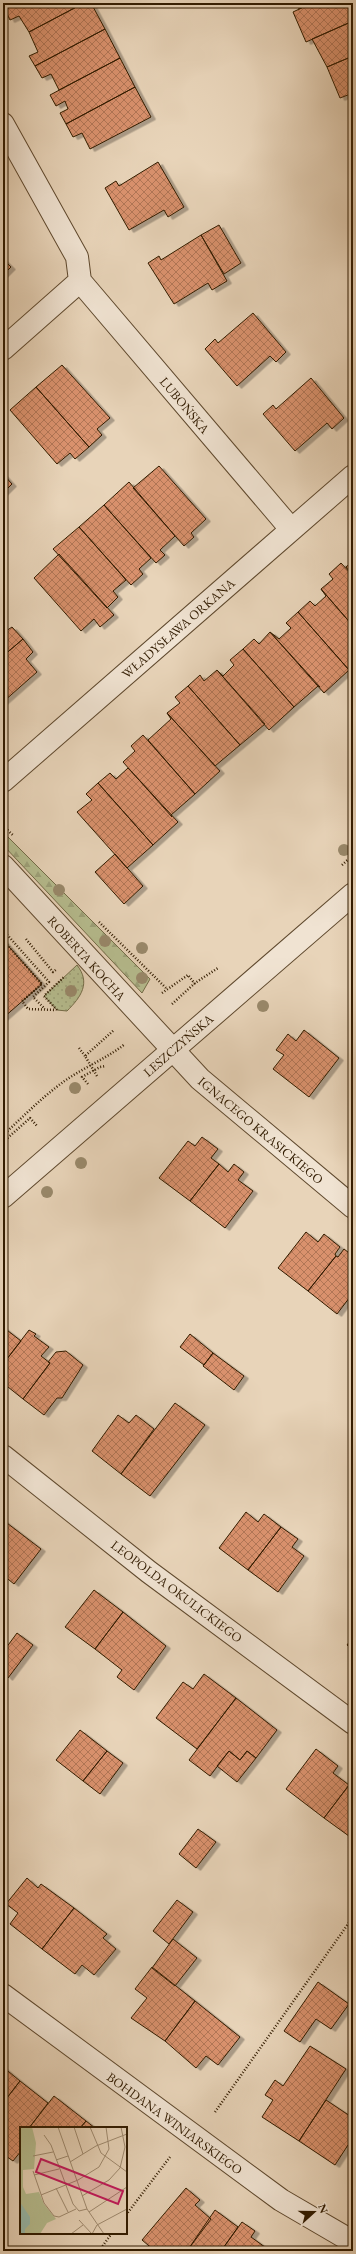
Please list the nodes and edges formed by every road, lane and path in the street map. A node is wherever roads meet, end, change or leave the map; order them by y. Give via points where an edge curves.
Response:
1 (3, 124) edge
2 (80, 281) junction
3 (3, 348) edge
4 (353, 476) edge
5 (291, 529) junction
6 (3, 781) edge
7 (3, 866) edge
8 (353, 894) edge
9 (3, 930) edge
10 (3, 940) edge
11 (156, 997) dead end
12 (170, 1005) dead end
13 (46, 1010) junction
14 (57, 1010) dead end
15 (116, 1028) dead end
16 (126, 1043) dead end
17 (79, 1048) dead end
18 (173, 1050) junction
19 (85, 1056) junction
20 (91, 1066) junction
21 (112, 1069) dead end
22 (94, 1070) junction
23 (100, 1079) dead end
24 (83, 1090) dead end
25 (44, 1123) dead end
26 (3, 1135) edge
27 (3, 1142) edge
28 (3, 1197) edge
29 (353, 1207) edge
30 (3, 1456) edge
31 (353, 1723) edge
32 (353, 1917) edge
33 (3, 1995) edge
34 (192, 2136) junction
35 (127, 2214) edge
36 (111, 2234) edge
37 (353, 2242) edge
38 (99, 2251) edge

1 - 2 street via 77,257
2 - 3 street
2 - 5 street, LUBOŃSKA
4 - 5 street, WŁADYSŁAWA ORKANA
5 - 6 street, WŁADYSŁAWA ORKANA
7 - 18 street, ROBERTA KOCHA
8 - 18 street, LESZCZYŃSKA
9 - 13 path via 49,982 33,996
10 - 13 path via 42,984 22,1001 28,1009
11 - 12 path via 188,975 195,983
13 - 14 path
15 - 19 path
16 - 20 path
17 - 19 path
18 - 28 street, LESZCZYŃSKA
18 - 29 street, IGNACEGO KRASICKIEGO via 200,1080
19 - 20 path
20 - 22 path
20 - 26 path via 57,1087
21 - 22 path via 100,1067
22 - 23 path
22 - 24 path via 82,1077 89,1085
25 - 27 path via 39,1128 30,1118
30 - 31 street, LEOPOLDA OKULICKIEGO via 149,1572
32 - 34 path via 212,2116
33 - 34 street, BOHDANA WINIARSKIEGO
34 - 35 path via 169,2158
34 - 37 street, BOHDANA WINIARSKIEGO via 280,2200
36 - 38 path

